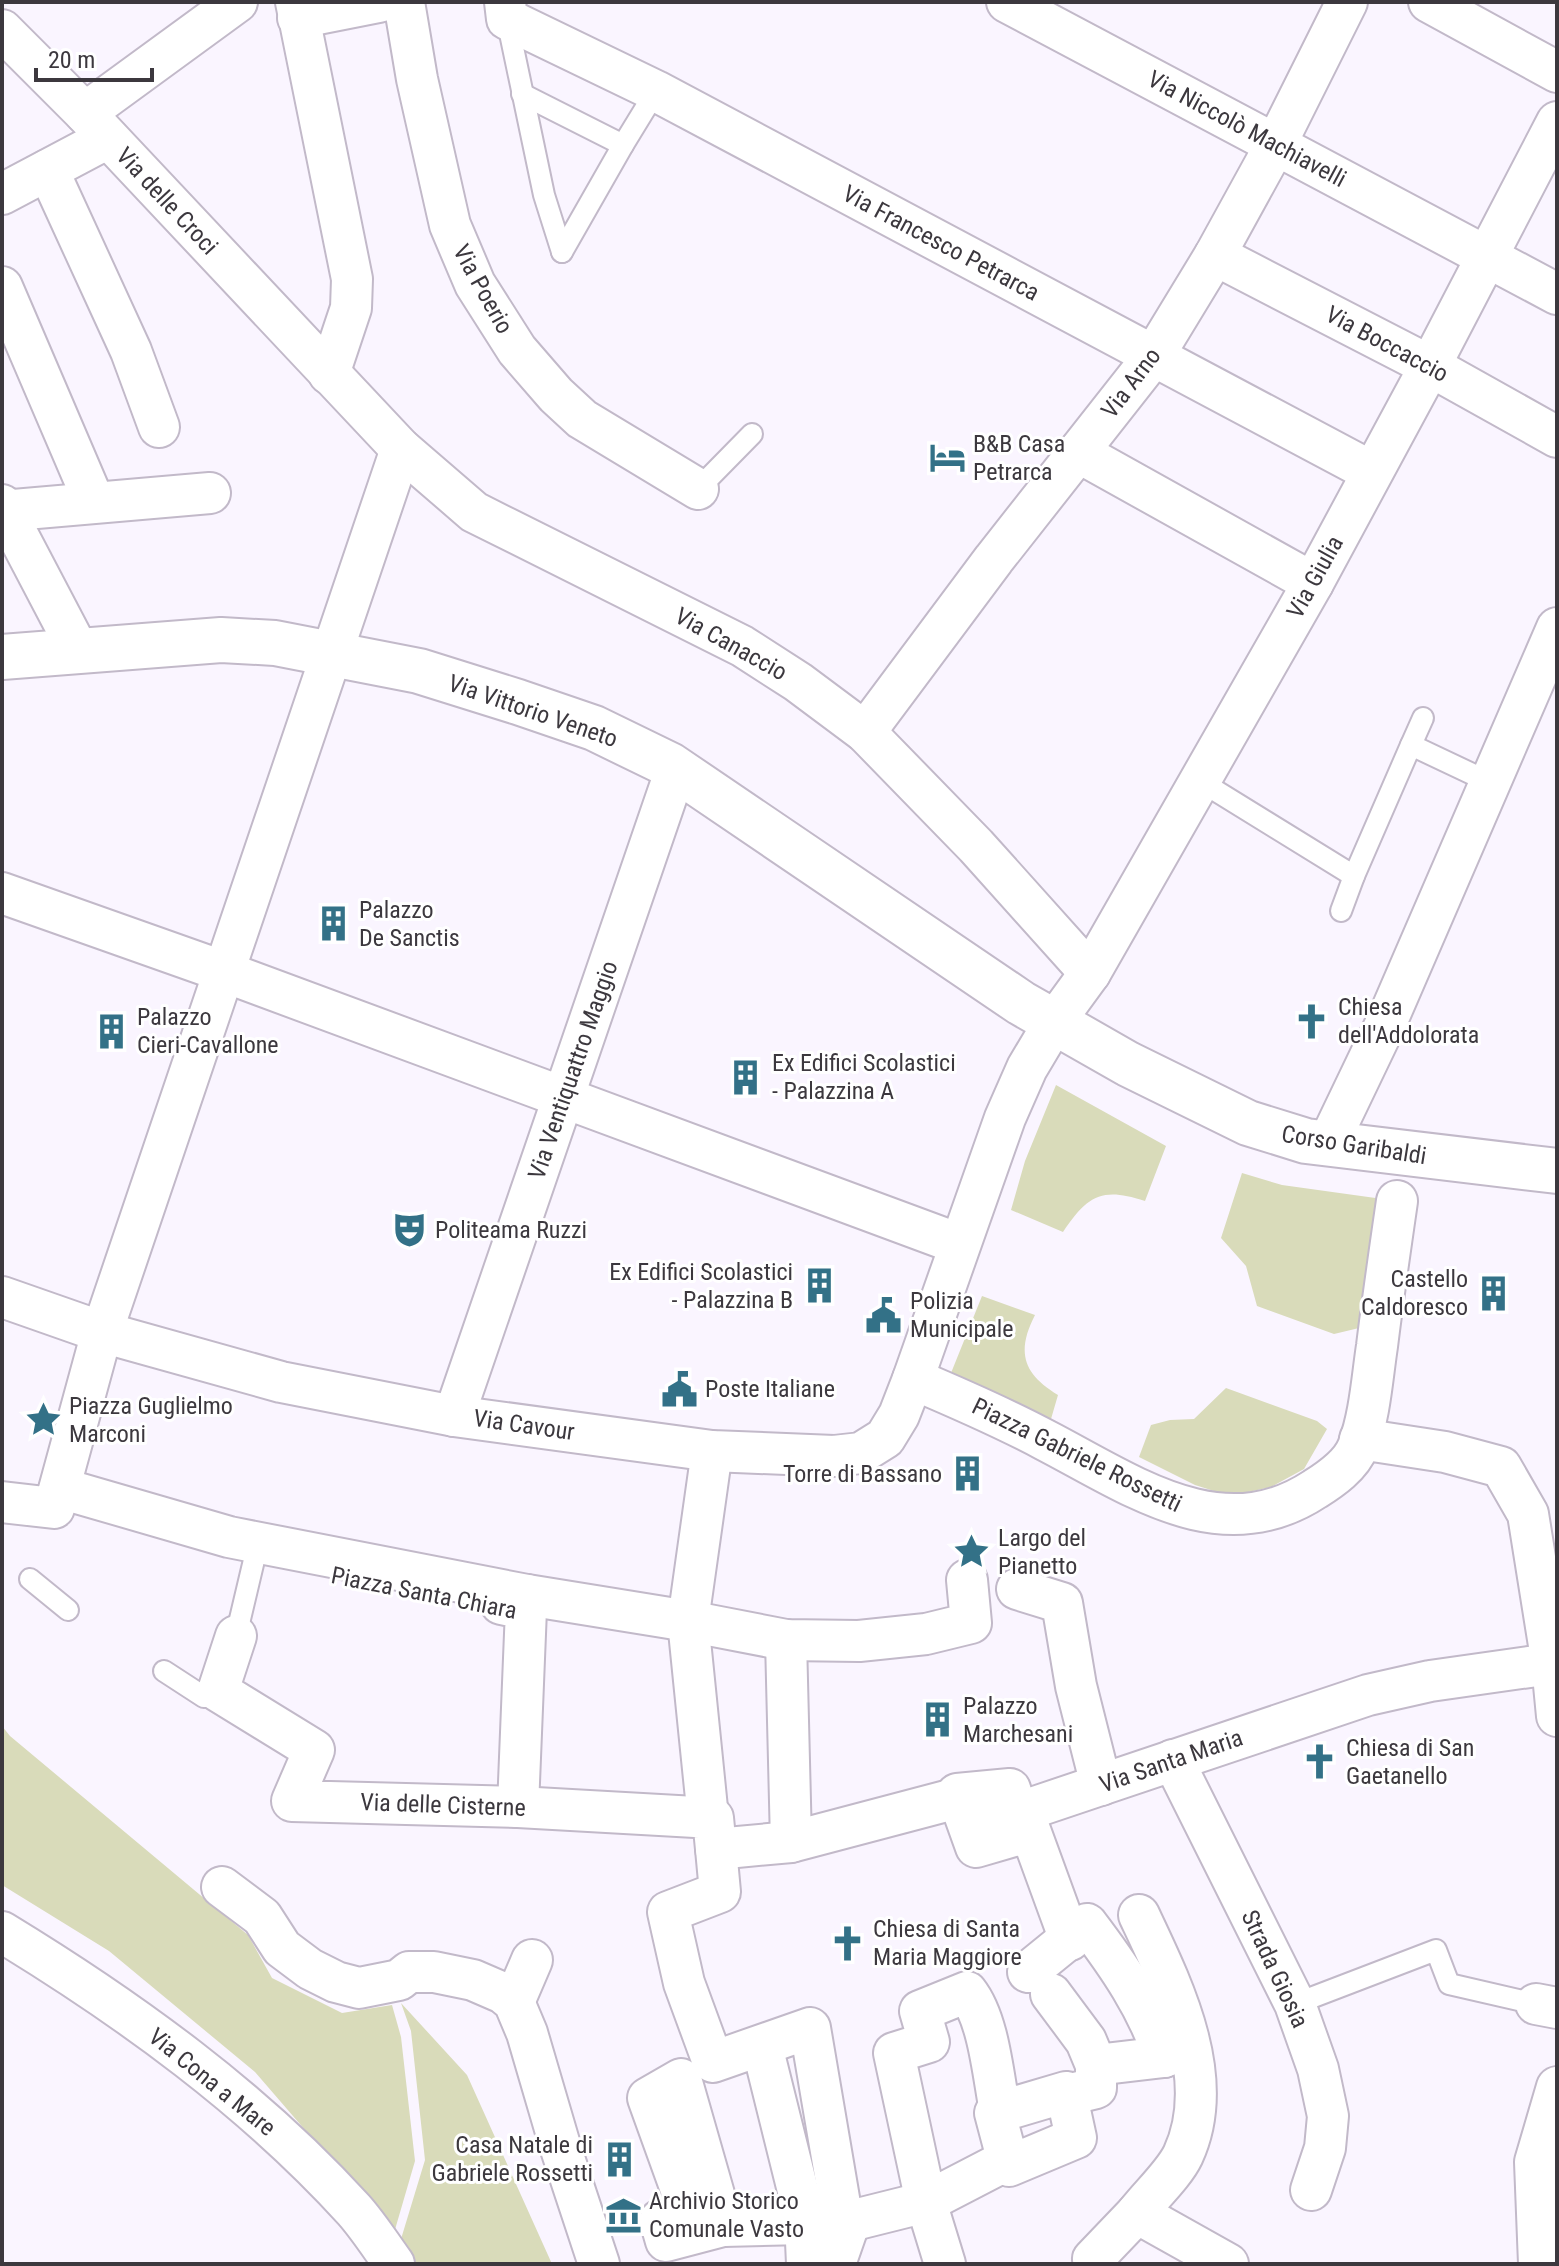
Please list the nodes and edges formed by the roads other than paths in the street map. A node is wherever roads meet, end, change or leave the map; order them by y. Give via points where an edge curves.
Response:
1 (237, 2) edge
2 (379, 2) edge
3 (404, 2) edge
4 (1007, 2) edge
5 (1347, 2) edge
6 (1429, 2) edge
7 (297, 10) edge
8 (506, 10) edge
9 (2, 30) edge
10 (1557, 72) edge
11 (656, 91) junction
12 (522, 94) junction
13 (1557, 122) edge
14 (96, 125) junction
15 (1276, 144) junction
16 (623, 145) junction
17 (48, 170) junction
18 (2, 194) edge
19 (1215, 255) junction
20 (1487, 256) junction
21 (2, 287) edge
22 (1557, 294) edge
23 (1153, 357) junction
24 (1430, 366) junction
25 (329, 374) junction
26 (159, 427) dead end
27 (752, 434) dead end
28 (1557, 437) edge
29 (401, 449) junction
30 (1078, 452) junction
31 (1372, 472) junction
32 (698, 489) joint
33 (388, 490) junction
34 (210, 493) dead end
35 (94, 502) junction
36 (3, 509) edge
37 (474, 512) junction
38 (1313, 583) junction
39 (1557, 628) edge
40 (78, 650) junction
41 (333, 652) junction
42 (2, 657) edge
43 (1423, 718) dead end
44 (865, 732) junction
45 (1411, 745) junction
46 (676, 769) junction
47 (1200, 781) junction
48 (1489, 782) junction
49 (1354, 876) junction
50 (2, 893) edge
51 (1341, 911) dead end
52 (225, 972) junction
53 (1090, 973) junction
54 (1055, 1021) junction
55 (1162, 1081) joint
56 (563, 1098) junction
57 (1328, 1144) junction
58 (1557, 1171) edge
59 (1397, 1201) dead end
60 (959, 1244) junction
61 (2, 1297) edge
62 (2, 1326) edge
63 (99, 1344) junction
64 (913, 1379) junction
65 (454, 1416) junction
66 (1360, 1439) junction
67 (712, 1451) junction
68 (57, 1498) junction
69 (2, 1502) edge
70 (2, 1509) edge
71 (1543, 1510) edge
72 (254, 1560) joint
73 (30, 1579) dead end
74 (967, 1580) dead end
75 (1017, 1589) dead end
76 (527, 1602) junction
77 (68, 1610) dead end
78 (688, 1621) junction
79 (236, 1636) joint
80 (786, 1640) junction
81 (1554, 1663) edge
82 (164, 1671) dead end
83 (218, 1691) junction
84 (1557, 1716) edge
85 (1173, 1760) junction
86 (1101, 1785) junction
87 (518, 1807) junction
88 (1020, 1811) junction
89 (712, 1834) junction
90 (791, 1842) junction
91 (222, 1887) dead end
92 (1139, 1915) dead end
93 (2, 1932) edge
94 (1079, 1932) junction
95 (532, 1960) dead end
96 (514, 2002) junction
97 (1295, 2004) junction
98 (1546, 2006) edge
99 (762, 2046) junction
100 (1178, 2052) junction
101 (1096, 2065) junction
102 (681, 2082) junction
103 (1557, 2087) edge
104 (1067, 2095) junction
105 (1000, 2111) junction
106 (1007, 2160) junction
107 (1311, 2190) dead end
108 (926, 2202) junction
109 (1137, 2213) junction
110 (825, 2219) junction
111 (723, 2226) junction
112 (394, 2264) edge
113 (599, 2264) edge
114 (807, 2264) edge
115 (835, 2264) edge
116 (945, 2264) edge
117 (1094, 2264) edge
118 (1228, 2264) edge
119 (1539, 2264) edge

1 - 14 street
2 - 7 street
3 - 32 street, Via Poerio via 450,225 475,284 517,350 582,419
4 - 15 street, Via Niccolò Machiavelli
5 - 15 street, Via Arno
6 - 10 street
7 - 25 street via 352,279 351,308
8 - 11 street, Via Francesco Petrarca
8 - 12 lane
9 - 14 street, Via delle Croci
11 - 16 lane
11 - 23 street, Via Francesco Petrarca
12 - 16 lane
12 - 16 lane via 562,252
13 - 20 street, Via Giulia
14 - 17 street
14 - 25 street, Via delle Croci
15 - 19 street, Via Arno
15 - 20 street, Via Niccolò Machiavelli
17 - 18 street
17 - 26 street via 131,351
19 - 23 street, Via Arno
19 - 24 street, Via Boccaccio
20 - 22 street, Via Niccolò Machiavelli
20 - 24 street, Via Giulia
21 - 35 street
23 - 30 street, Via Arno
23 - 31 street, Via Francesco Petrarca
24 - 28 street, Via Boccaccio
24 - 31 street, Via Giulia
25 - 29 street, Via Canaccio
27 - 32 lane
29 - 33 street
29 - 37 street, Via Canaccio
30 - 38 street
30 - 44 street, Via Arno
31 - 38 street, Via Giulia
33 - 37 street
33 - 41 street
34 - 35 street
35 - 36 street
36 - 40 street
37 - 44 street, Via Canaccio via 742,646
38 - 47 street, Via Giulia
39 - 48 street
40 - 41 street, Via Vittorio Veneto via 221,640
40 - 42 street, Via Vittorio Veneto
41 - 46 street, Via Vittorio Veneto via 419,671 581,723
41 - 52 street
43 - 45 lane
44 - 53 street, Via Canaccio
45 - 48 lane
45 - 49 lane
46 - 54 street, Via Vittorio Veneto
46 - 56 street, Via Ventiquattro Maggio
47 - 49 lane
47 - 53 street, Via Giulia
48 - 57 street
49 - 51 lane
50 - 52 street
52 - 56 street
52 - 63 street
53 - 54 street, Via Giulia
54 - 55 street, Via Vittorio Veneto
54 - 60 street via 1021,1080
55 - 57 street, Corso Garibaldi via 1267,1131
56 - 60 street
56 - 65 street, Via Ventiquattro Maggio
57 - 58 street, Corso Garibaldi
59 - 66 street, Piazza Gabriele Rossetti
60 - 64 street
61 - 63 street
62 - 63 street
63 - 65 street, Via Cavour
63 - 68 street
64 - 66 street, Piazza Gabriele Rossetti via 986,1409 1159,1499 1221,1514 1268,1510 1307,1494 1344,1467
64 - 67 street, Via Cavour via 885,1438 861,1453
65 - 67 street, Via Cavour
66 - 71 street via 1501,1467
67 - 78 street
68 - 69 street
68 - 70 street
68 - 76 street
71 - 81 street
72 - 76 street, Piazza Santa Chiara
72 - 79 lane, Piazza Santa Chiara
73 - 77 lane
74 - 80 street via 971,1623 859,1641
75 - 86 street via 1062,1603
76 - 78 street
76 - 87 street, Piazza Santa Chiara
78 - 80 street
78 - 89 street
79 - 83 street
80 - 90 street
81 - 84 street
81 - 85 street, Via Santa Maria via 1368,1695
82 - 83 lane via 204,1697
83 - 87 street, Via delle Cisterne via 314,1750 292,1801
85 - 86 street, Via Santa Maria
85 - 97 street, Strada Giosia
86 - 88 street, Via Santa Maria
87 - 89 street, Via delle Cisterne
88 - 90 street, Via Santa Maria via 950,1800
88 - 94 street
89 - 90 street, Via delle Cisterne
89 - 102 street via 720,1892 668,1912 684,1983
91 - 96 street via 262,1917 282,1948 336,1982 359,1988 399,1980 409,1972 434,1972 473,1980
92 - 100 street via 1167,1974
93 - 112 street, Via Cona a Mare via 190,2058 356,2212
94 - 100 street via 1116,1963
94 - 101 street via 1040,1983 1086,2041
95 - 96 street
96 - 113 street
97 - 98 lane via 1436,1950 1449,1984
97 - 107 street, Strada Giosia via 1328,2116 1325,2148
99 - 102 street
99 - 110 street
99 - 110 street via 810,2028
100 - 101 street
100 - 109 street via 1196,2104 1183,2157
101 - 104 street via 1096,2088
102 - 111 street
102 - 111 street via 688,2209 660,2220 666,2241
103 - 119 street via 1535,2162
104 - 105 street
104 - 106 street via 1076,2138 1009,2166
105 - 106 street via 995,2113
105 - 108 street via 976,2003 967,1992 920,2011 929,2042 894,2053
106 - 108 street
108 - 110 street
108 - 116 street
109 - 117 street
109 - 118 street
110 - 111 street
110 - 114 street
110 - 115 street

